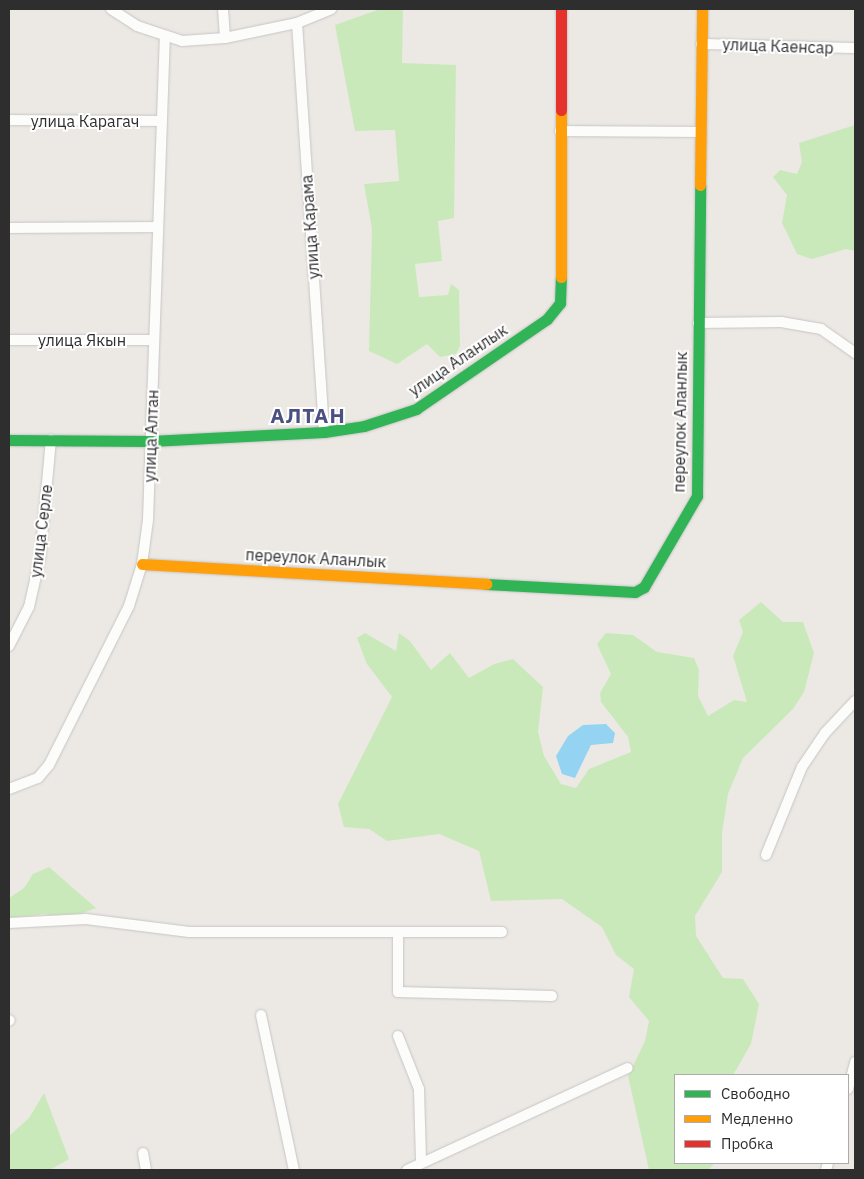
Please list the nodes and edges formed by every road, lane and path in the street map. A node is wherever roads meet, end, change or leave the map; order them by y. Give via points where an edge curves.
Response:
1 (110, 9) edge
2 (223, 9) edge
3 (331, 9) edge
4 (561, 9) edge
5 (702, 9) edge
6 (297, 23) junction
7 (165, 38) junction
8 (225, 38) junction
9 (701, 44) junction
10 (855, 48) edge
11 (9, 120) edge
12 (162, 121) junction
13 (560, 132) junction
14 (700, 132) junction
15 (158, 227) junction
16 (9, 228) edge
17 (698, 322) junction
18 (9, 340) edge
19 (154, 340) junction
20 (855, 353) edge
21 (324, 432) junction
22 (9, 440) edge
23 (51, 440) junction
24 (151, 441) junction
25 (142, 564) junction
26 (9, 646) edge
27 (855, 701) edge
28 (9, 789) edge
29 (766, 855) dead end
30 (9, 923) edge
31 (502, 932) dead end
32 (398, 934) junction
33 (552, 996) dead end
34 (261, 1015) dead end
35 (398, 1036) dead end
36 (855, 1062) edge
37 (628, 1068) dead end
38 (849, 1085) edge
39 (142, 1153) dead end
40 (421, 1161) junction
41 (146, 1170) edge
42 (294, 1170) edge
43 (407, 1170) edge

1 - 7 street
2 - 8 street
3 - 6 street
4 - 13 street, улица Аланлык
5 - 9 street, переулок Аланлык
6 - 8 street
6 - 21 street, улица Карама
7 - 8 street
7 - 12 street, улица Алтан
9 - 10 street, улица Каенсар
9 - 14 street, переулок Аланлык
11 - 12 street, улица Карагач
12 - 15 street, улица Алтан
13 - 14 street
13 - 21 street, улица Аланлык via 560,303 548,319 416,409 364,426
14 - 17 street, переулок Аланлык
15 - 16 street
15 - 19 street, улица Алтан
17 - 20 street via 781,322 821,329
17 - 25 street, переулок Аланлык via 697,496 640,590
18 - 19 street, улица Якын
19 - 24 street, улица Алтан
21 - 24 street, улица Аланлык
22 - 23 street, улица Аланлык
23 - 24 street, улица Аланлык
23 - 26 street, улица Серле via 40,558 29,607
24 - 25 street, улица Алтан
25 - 28 street, улица Алтан via 129,606 49,765 38,778
27 - 29 street via 825,733 802,767
30 - 32 street via 86,920 189,932
31 - 32 street
32 - 33 street via 398,992
34 - 42 street
35 - 40 street via 419,1089
36 - 38 street
37 - 40 street
39 - 41 street
40 - 43 street

